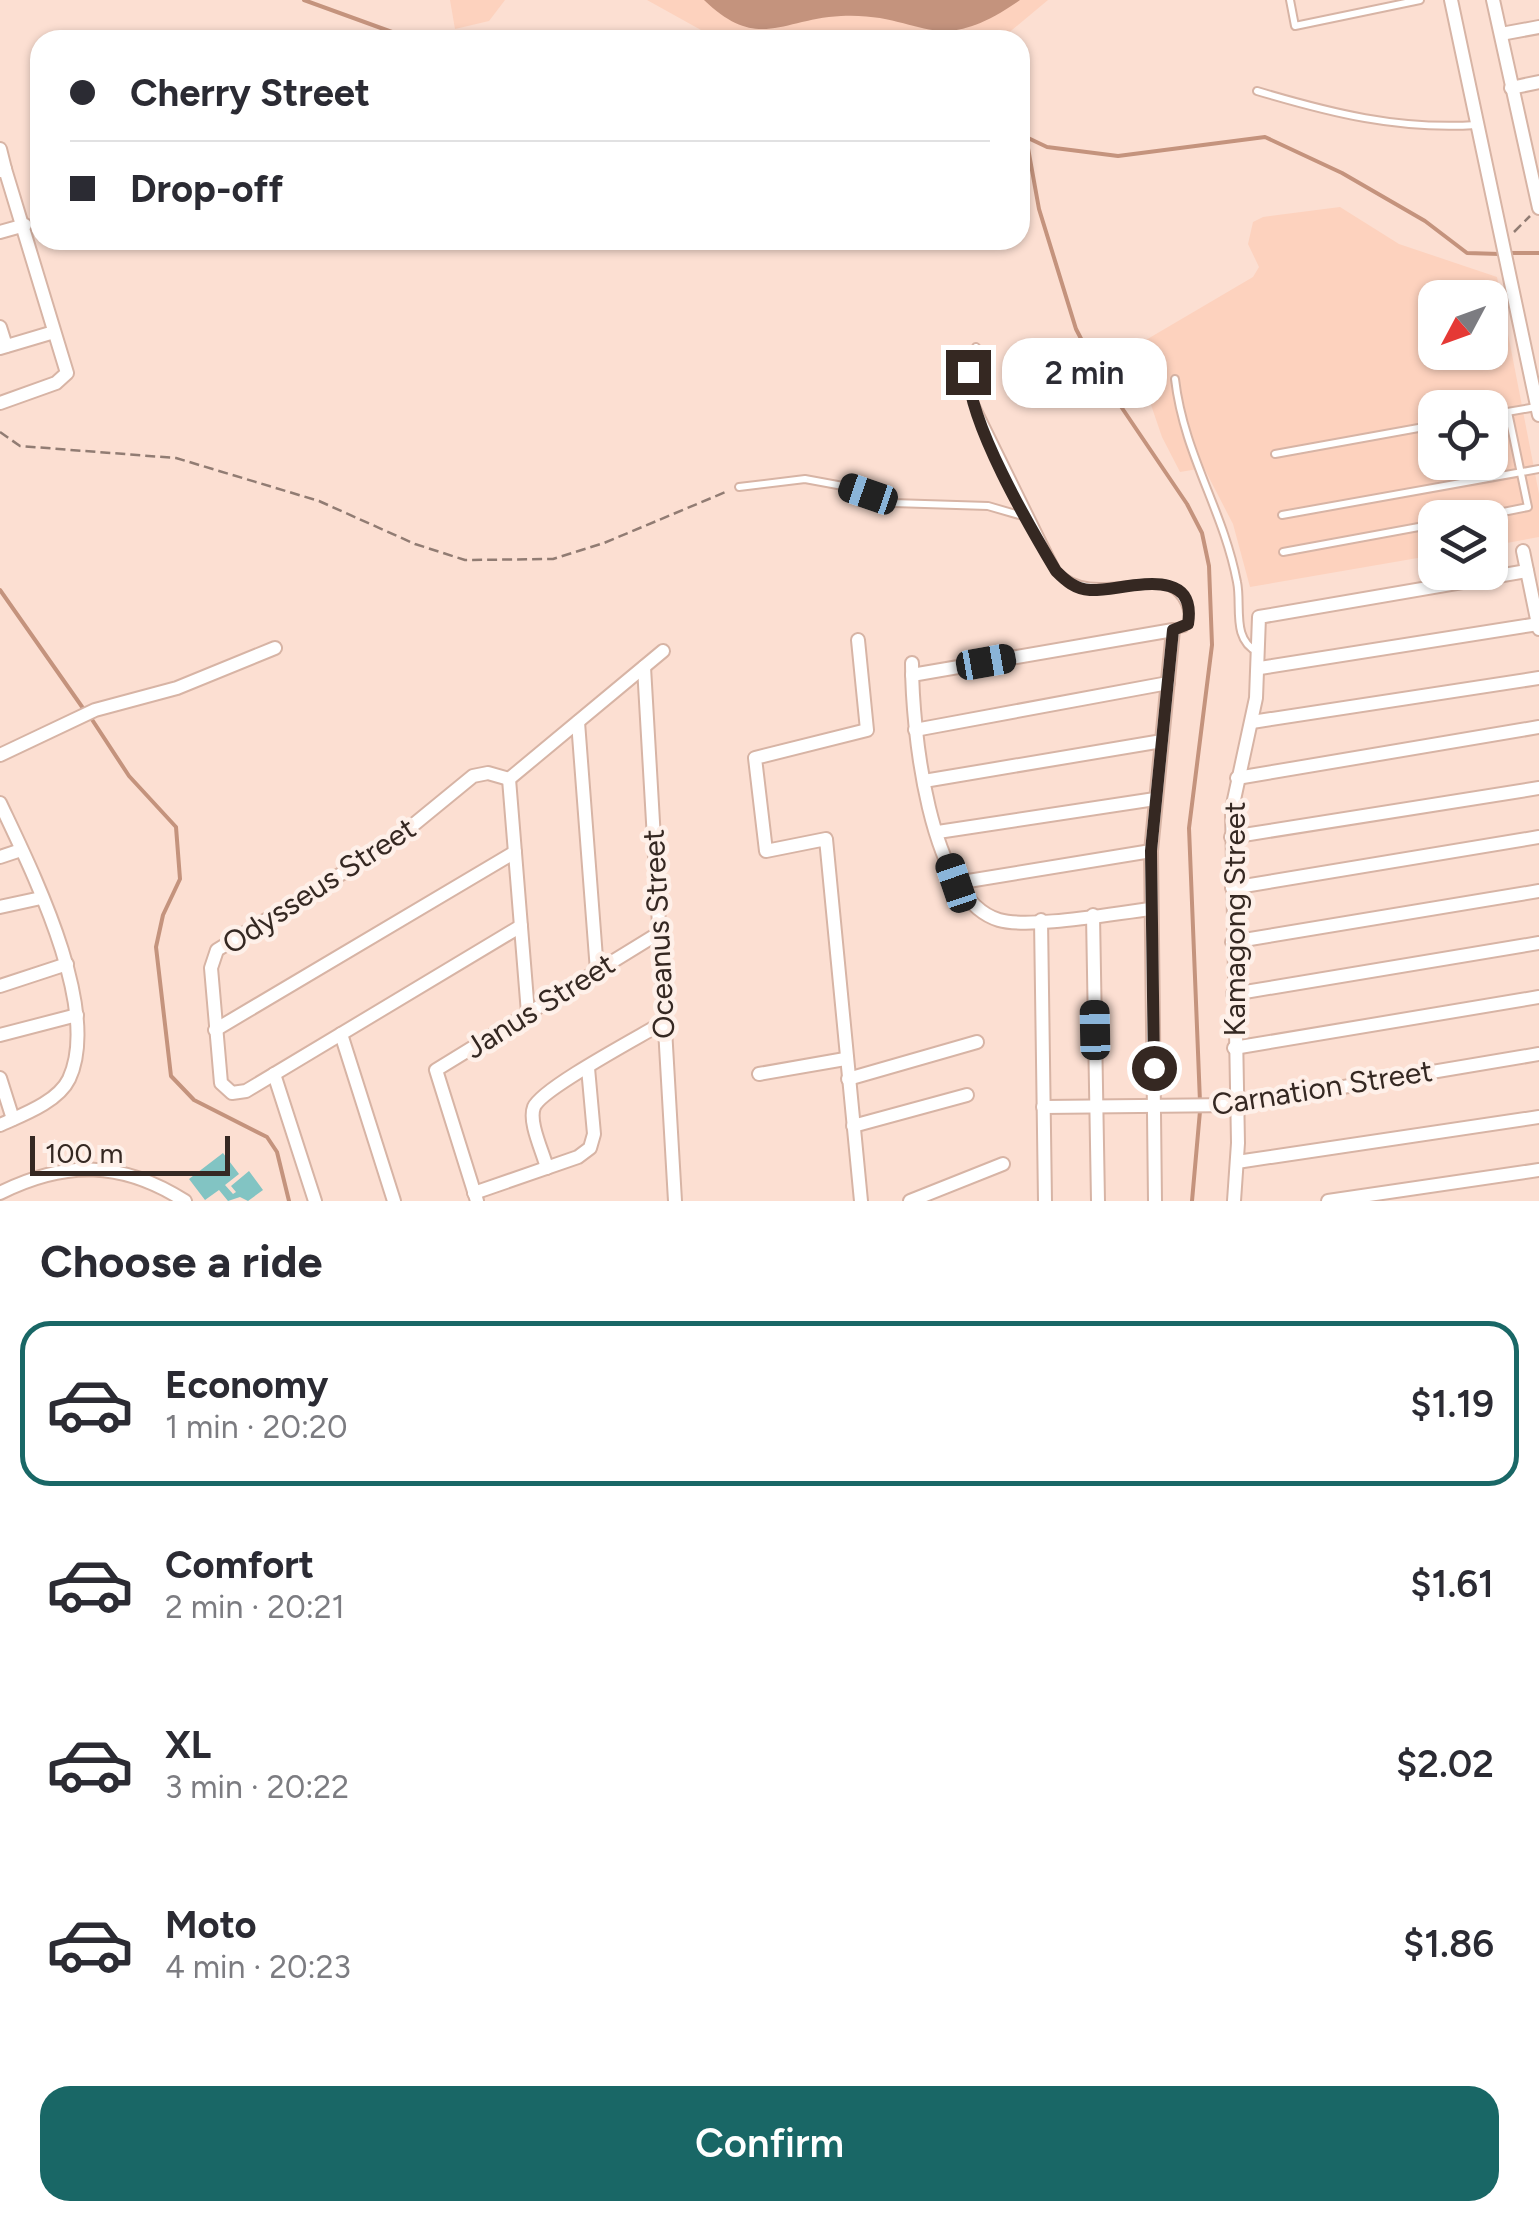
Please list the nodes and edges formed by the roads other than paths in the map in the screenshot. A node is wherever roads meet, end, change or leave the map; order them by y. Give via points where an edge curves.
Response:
1 (1290, 0) edge
2 (1420, 0) edge
3 (1451, 0) edge
4 (1493, 0) edge
5 (1539, 27) edge
6 (1500, 34) junction
7 (1539, 82) edge
8 (1512, 88) junction
9 (1257, 91) dead end
10 (1478, 125) junction
11 (1539, 135) edge
12 (1522, 138) junction
13 (0, 149) edge
14 (3, 170) edge
15 (1536, 188) edge
16 (1539, 208) edge
17 (25, 225) junction
18 (0, 232) edge
19 (30, 243) edge
20 (32, 250) edge
21 (0, 327) edge
22 (54, 332) junction
23 (3, 347) edge
24 (976, 348) dead end
25 (1175, 378) dead end
26 (0, 403) edge
27 (1538, 411) edge
28 (1508, 412) joint
29 (1418, 428) edge
30 (1275, 454) dead end
31 (1539, 469) edge
32 (1521, 472) junction
33 (739, 487) road end
34 (1508, 512) edge
35 (1282, 515) dead end
36 (1027, 518) junction
37 (1418, 527) edge
38 (1523, 551) dead end
39 (1283, 552) dead end
40 (1527, 571) junction
41 (1538, 628) edge
42 (1173, 630) junction
43 (858, 640) dead end
44 (276, 648) dead end
45 (663, 651) dead end
46 (1260, 653) junction
47 (644, 667) junction
48 (1260, 668) junction
49 (1539, 678) edge
50 (1168, 683) junction
51 (578, 722) junction
52 (1252, 722) junction
53 (1539, 727) edge
54 (915, 730) junction
55 (1162, 741) junction
56 (0, 755) edge
57 (509, 778) junction
58 (1237, 778) junction
59 (924, 782) junction
60 (1539, 788) edge
61 (1155, 799) junction
62 (0, 803) edge
63 (938, 832) junction
64 (1231, 837) junction
65 (1539, 837) edge
66 (21, 850) junction
67 (1151, 851) junction
68 (515, 852) junction
69 (0, 857) edge
70 (956, 883) junction
71 (1232, 888) junction
72 (1539, 891) edge
73 (41, 898) junction
74 (0, 907) edge
75 (1151, 909) junction
76 (1093, 915) junction
77 (1040, 920) junction
78 (521, 926) junction
79 (659, 933) junction
80 (1232, 942) junction
81 (1539, 943) edge
82 (67, 964) junction
83 (598, 970) junction
84 (0, 986) edge
85 (1232, 994) junction
86 (1539, 997) edge
87 (528, 1013) junction
88 (77, 1015) junction
89 (664, 1022) junction
90 (215, 1030) junction
91 (341, 1034) junction
92 (0, 1035) edge
93 (977, 1042) dead end
94 (1234, 1048) junction
95 (1539, 1054) edge
96 (845, 1059) junction
97 (588, 1068) junction
98 (274, 1074) junction
99 (759, 1074) dead end
100 (0, 1078) edge
101 (848, 1078) junction
102 (967, 1095) dead end
103 (1236, 1105) junction
104 (1043, 1107) junction
105 (1096, 1107) junction
106 (1154, 1107) junction
107 (1539, 1118) edge
108 (7, 1122) edge
109 (853, 1126) junction
110 (1237, 1162) junction
111 (1003, 1164) dead end
112 (547, 1168) junction
113 (1539, 1170) edge
114 (0, 1193) edge
115 (476, 1197) edge
116 (185, 1201) edge
117 (315, 1201) edge
118 (394, 1201) edge
119 (675, 1201) edge
120 (862, 1201) edge
121 (910, 1201) edge
122 (1045, 1201) edge
123 (1098, 1201) edge
124 (1156, 1201) edge
125 (1234, 1201) edge
126 (1328, 1201) edge

1 - 2 lane via 1295,26
3 - 10 street
4 - 6 street
5 - 6 street
6 - 8 street
7 - 8 street
8 - 12 street
9 - 10 lane via 1389,125
10 - 27 street
11 - 12 street
12 - 15 street
13 - 14 street
14 - 17 street
15 - 16 street
17 - 18 street
17 - 19 street
20 - 22 street
21 - 23 street
22 - 23 street
22 - 26 street via 64,377
24 - 36 lane via 969,392
25 - 46 lane via 1184,434 1234,568 1240,631
27 - 28 lane
28 - 32 lane
29 - 30 lane
31 - 32 lane
32 - 34 lane via 1528,508
32 - 35 lane
33 - 36 lane via 805,480 892,502 988,506
36 - 42 lane via 1056,571 1073,585 1170,586 1185,602 1189,620
37 - 39 lane
38 - 40 street
40 - 41 street
40 - 46 street, Kamagong Street via 1259,617
41 - 48 street
42 - 50 street
42 - 54 street via 912,669
43 - 96 street via 867,730 755,758 766,850 826,839
44 - 56 street via 177,688 95,710
45 - 47 street
46 - 48 street, Kamagong Street
47 - 51 street
47 - 79 street, Oceanus Street
48 - 52 street, Kamagong Street
49 - 52 street
50 - 54 street
50 - 55 street
51 - 57 street
51 - 83 street
52 - 58 street, Kamagong Street
53 - 58 street
54 - 59 street
55 - 59 street
55 - 61 street
57 - 68 street
57 - 90 street, Odysseus Street via 473,776 390,844 213,955
58 - 64 street, Kamagong Street
59 - 63 street
60 - 64 street
61 - 63 street
61 - 67 street
62 - 66 street
63 - 70 street
64 - 71 street, Kamagong Street
65 - 71 street
66 - 69 street
66 - 73 street
67 - 70 street
67 - 75 street
68 - 78 street
68 - 90 street
70 - 77 street via 988,916
71 - 80 street, Kamagong Street
72 - 80 street
73 - 74 street
73 - 82 street
75 - 76 street
75 - 106 street
76 - 77 street
76 - 105 street
77 - 104 street
78 - 87 street
78 - 91 street
79 - 83 street, Janus Street
79 - 89 street, Oceanus Street
80 - 85 street, Kamagong Street
81 - 85 street
82 - 84 street
82 - 88 street
83 - 87 street, Janus Street
85 - 94 street, Kamagong Street
86 - 94 street
87 - 115 street, Janus Street via 436,1070
88 - 92 street
88 - 108 street via 68,1080
89 - 97 street
89 - 119 street, Oceanus Street
90 - 98 street via 218,1073 232,1093
91 - 98 street
91 - 118 street
93 - 101 street
94 - 103 street, Kamagong Street
95 - 103 street, Carnation Street
96 - 99 street
96 - 101 street
97 - 112 street via 593,1140 586,1153
97 - 112 street via 536,1104
98 - 117 street
100 - 108 street
101 - 109 street
102 - 109 street
103 - 106 street, Carnation Street
103 - 110 street, Kamagong Street
104 - 105 street, Carnation Street
104 - 122 street
105 - 106 street, Carnation Street
105 - 123 street
106 - 124 street
107 - 110 street
109 - 120 street
110 - 125 street, Kamagong Street
111 - 121 street
112 - 115 street
113 - 126 street
114 - 116 street via 47,1172 88,1169 145,1180

